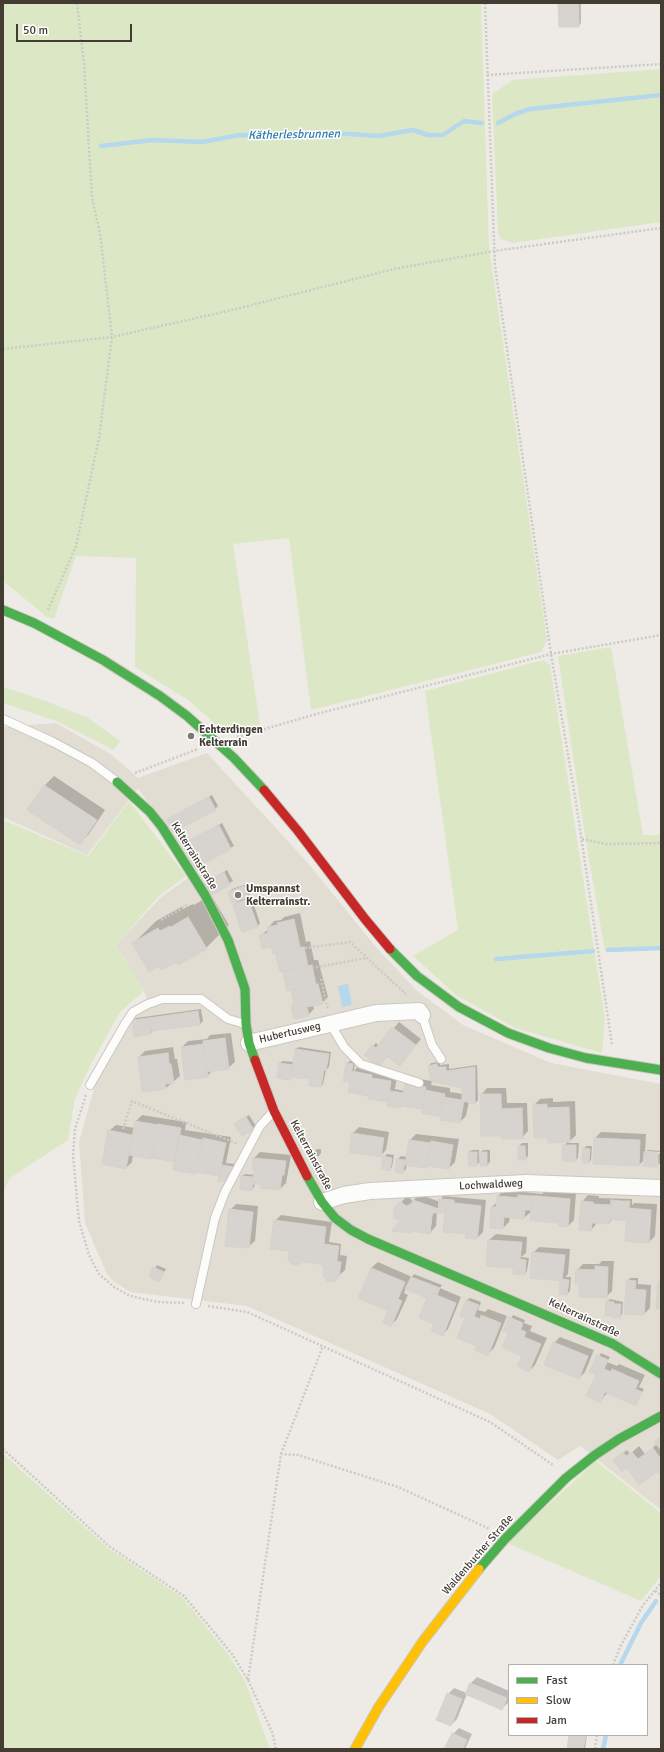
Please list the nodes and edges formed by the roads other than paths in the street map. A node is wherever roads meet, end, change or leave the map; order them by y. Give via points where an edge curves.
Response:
1 (3, 610) edge
2 (3, 719) edge
3 (117, 782) joint
4 (420, 1013) joint
5 (330, 1023) junction
6 (246, 1024) junction
7 (249, 1043) junction
8 (441, 1060) dead end
9 (661, 1070) edge
10 (419, 1083) dead end
11 (90, 1085) road end
12 (274, 1111) junction
13 (661, 1188) edge
14 (322, 1202) junction
15 (196, 1304) road end
16 (661, 1374) edge
17 (661, 1416) edge
18 (355, 1749) edge

1 - 9 street via 40,626 141,683 217,743 266,793 386,944 432,988 458,1007 508,1033 555,1050 586,1058
2 - 3 lane via 92,763
3 - 6 street, Kelterrainstraße via 150,812 162,827 208,902 228,940 245,989
4 - 5 street, Hubertusweg via 376,1013
4 - 8 lane
5 - 7 street, Hubertusweg
5 - 10 lane, Hubertusweg via 344,1047 361,1064
6 - 7 street, Kelterrainstraße
6 - 11 lane via 228,1019 201,999 162,999 148,1004 133,1012
7 - 12 street, Kelterrainstraße
12 - 14 street, Kelterrainstraße
12 - 15 lane via 260,1126 225,1192 215,1218
13 - 14 street, Lochwaldweg via 518,1184 370,1191
14 - 16 street, Kelterrainstraße via 335,1218 368,1239 613,1344
17 - 18 street, Waldenbucher Straße via 618,1439 566,1478 505,1539 423,1641 378,1708

